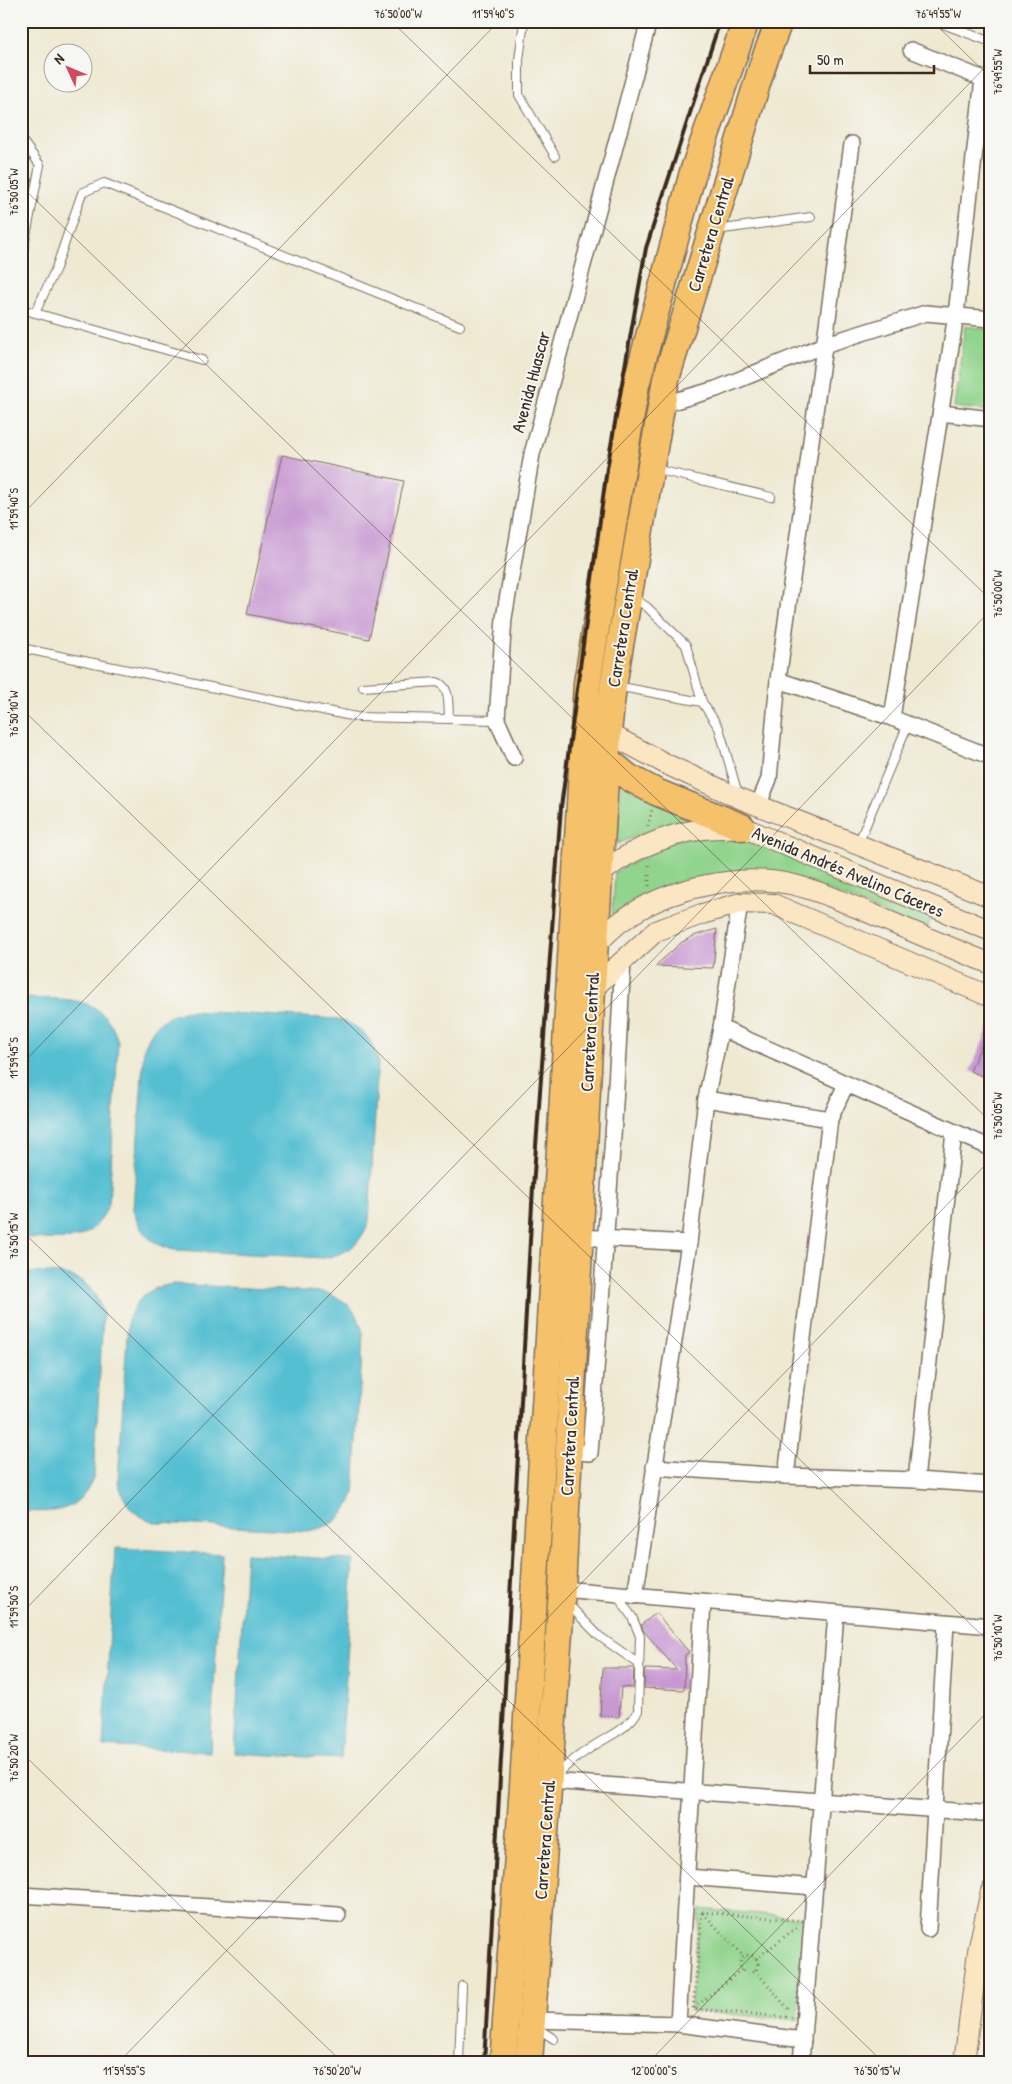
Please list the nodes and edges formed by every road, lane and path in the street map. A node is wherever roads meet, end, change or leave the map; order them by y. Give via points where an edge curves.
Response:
1 (524, 21) edge
2 (616, 21) edge
3 (746, 21) edge
4 (779, 21) edge
5 (935, 21) edge
6 (648, 24) edge
7 (991, 42) edge
8 (911, 50) dead end
9 (987, 81) edge
10 (21, 139) edge
11 (852, 144) dead end
12 (555, 156) dead end
13 (811, 217) dead end
14 (712, 231) junction
15 (21, 261) edge
16 (21, 310) edge
17 (35, 313) junction
18 (956, 315) junction
19 (991, 319) edge
20 (460, 326) dead end
21 (824, 345) junction
22 (202, 360) dead end
23 (661, 405) junction
24 (941, 412) junction
25 (991, 420) edge
26 (650, 468) junction
27 (770, 497) dead end
28 (628, 594) junction
29 (21, 648) edge
30 (778, 680) junction
31 (613, 686) junction
32 (363, 687) dead end
33 (702, 702) junction
34 (892, 718) junction
35 (450, 719) junction
36 (497, 720) junction
37 (908, 724) junction
38 (608, 733) junction
39 (991, 757) edge
40 (514, 758) dead end
41 (606, 759) junction
42 (739, 798) junction
43 (758, 806) junction
44 (742, 827) junction
45 (858, 844) junction
46 (600, 873) junction
47 (991, 897) edge
48 (573, 898) junction
49 (835, 898) junction
50 (740, 904) junction
51 (946, 912) junction
52 (803, 916) junction
53 (991, 931) edge
54 (938, 942) junction
55 (595, 945) junction
56 (623, 960) junction
57 (991, 964) edge
58 (592, 990) junction
59 (991, 996) edge
60 (721, 1028) junction
61 (846, 1084) junction
62 (706, 1099) junction
63 (830, 1119) junction
64 (954, 1132) junction
65 (559, 1148) junction
66 (991, 1148) edge
67 (584, 1149) junction
68 (580, 1237) junction
69 (606, 1238) junction
70 (689, 1243) junction
71 (569, 1451) junction
72 (654, 1467) junction
73 (786, 1476) junction
74 (916, 1480) junction
75 (991, 1485) edge
76 (561, 1593) junction
77 (616, 1594) junction
78 (635, 1596) junction
79 (703, 1602) junction
80 (836, 1613) junction
81 (946, 1623) junction
82 (991, 1626) edge
83 (640, 1664) junction
84 (550, 1781) junction
85 (692, 1792) junction
86 (821, 1801) junction
87 (935, 1810) junction
88 (981, 1813) dead end
89 (687, 1877) junction
90 (814, 1887) junction
91 (991, 1892) edge
92 (21, 1895) edge
93 (685, 1912) junction
94 (702, 1912) junction
95 (338, 1914) dead end
96 (808, 1921) junction
97 (928, 1929) dead end
98 (984, 1952) edge
99 (744, 1957) junction
100 (756, 1959) junction
101 (742, 1969) junction
102 (755, 1970) junction
103 (462, 1986) dead end
104 (693, 2009) junction
105 (796, 2018) junction
106 (532, 2023) junction
107 (679, 2023) junction
108 (803, 2038) junction
109 (554, 2039) dead end
110 (966, 2062) edge
111 (459, 2063) edge
112 (504, 2063) edge
113 (529, 2063) edge
114 (801, 2063) edge

1 - 12 lane via 519,95
2 - 6 lane
3 - 48 highway, Carretera Central via 693,172 636,385 586,683
4 - 14 highway, Carretera Central
5 - 7 lane
6 - 36 street, Avenida Huascar via 532,454 504,618
8 - 9 street
9 - 18 street
10 - 15 lane via 40,166
11 - 21 street
13 - 14 lane
14 - 23 highway, Carretera Central via 666,379
16 - 17 lane
17 - 20 lane via 56,268 82,193 104,183
17 - 22 lane
18 - 19 street
18 - 21 street via 926,313
18 - 24 street
21 - 23 street via 716,389
21 - 30 street
23 - 26 highway, Carretera Central
24 - 25 street
24 - 34 street
26 - 27 lane
26 - 28 highway, Carretera Central
28 - 31 highway, Carretera Central
28 - 33 lane via 647,607 686,645
29 - 35 lane via 356,717
30 - 34 street
30 - 43 street via 769,779
31 - 33 lane
31 - 38 highway, Carretera Central
32 - 35 lane via 442,683 446,689
33 - 42 lane via 719,728
34 - 37 street
35 - 36 lane
36 - 40 street, Avenida Huascar
37 - 39 street
37 - 45 lane
38 - 41 highway, Carretera Central
38 - 42 street
41 - 44 highway via 628,777 656,792
41 - 46 highway, Carretera Central
42 - 43 street
43 - 45 street
44 - 46 street, Avenida Andrés Avelino Cáceres via 703,829 668,837 633,852
44 - 51 street, Avenida Andrés Avelino Cáceres
45 - 47 street
46 - 48 street, Avenida Andrés Avelino Cáceres
46 - 55 highway, Carretera Central
48 - 65 highway, Carretera Central
49 - 52 street
49 - 54 street, Avenida Andrés Avelino Cáceres
49 - 55 street, Avenida Andrés Avelino Cáceres via 790,884 749,880 720,882 649,904 623,920
50 - 52 street via 774,904
50 - 56 street via 656,931
50 - 60 street
51 - 53 street, Avenida Andrés Avelino Cáceres
51 - 54 street via 937,921 934,932
52 - 59 street
54 - 57 street, Avenida Andrés Avelino Cáceres
55 - 58 highway, Carretera Central
56 - 58 street
56 - 69 street
58 - 67 highway, Carretera Central
60 - 61 street
60 - 62 street
61 - 63 street
61 - 64 street
62 - 63 street
62 - 70 street
63 - 73 street
64 - 66 street
64 - 74 street
65 - 67 highway
65 - 112 highway, Carretera Central via 524,1776
67 - 68 highway, Carretera Central
68 - 69 street
68 - 71 highway, Carretera Central
69 - 70 street
69 - 71 street via 590,1453
70 - 72 street
71 - 76 highway, Carretera Central
72 - 73 street
72 - 78 street
73 - 74 street
74 - 75 street
76 - 77 street
76 - 83 lane via 599,1636
76 - 84 highway, Carretera Central
77 - 78 street
77 - 83 lane via 640,1636
78 - 79 street
79 - 80 street
79 - 85 street
80 - 81 street
80 - 86 street
81 - 82 street
81 - 87 street
83 - 84 lane via 638,1711 633,1720 616,1734 591,1747
84 - 85 street
84 - 106 highway, Carretera Central
85 - 86 street
85 - 89 street
86 - 87 street
86 - 90 street
87 - 88 street
87 - 97 street
89 - 90 street
89 - 93 street
90 - 96 street
91 - 98 street
92 - 95 street
93 - 94 path
93 - 107 street
94 - 96 path
94 - 99 path
94 - 104 path
96 - 100 path
96 - 105 path
96 - 108 street
98 - 110 street
99 - 100 path via 749,1955
99 - 101 path via 740,1962
100 - 102 path
101 - 102 path via 747,1972
101 - 104 path
102 - 105 path
103 - 111 lane
104 - 105 path
104 - 107 path
105 - 108 path
106 - 107 street
106 - 109 lane
106 - 113 highway, Carretera Central
107 - 108 street
108 - 114 street

